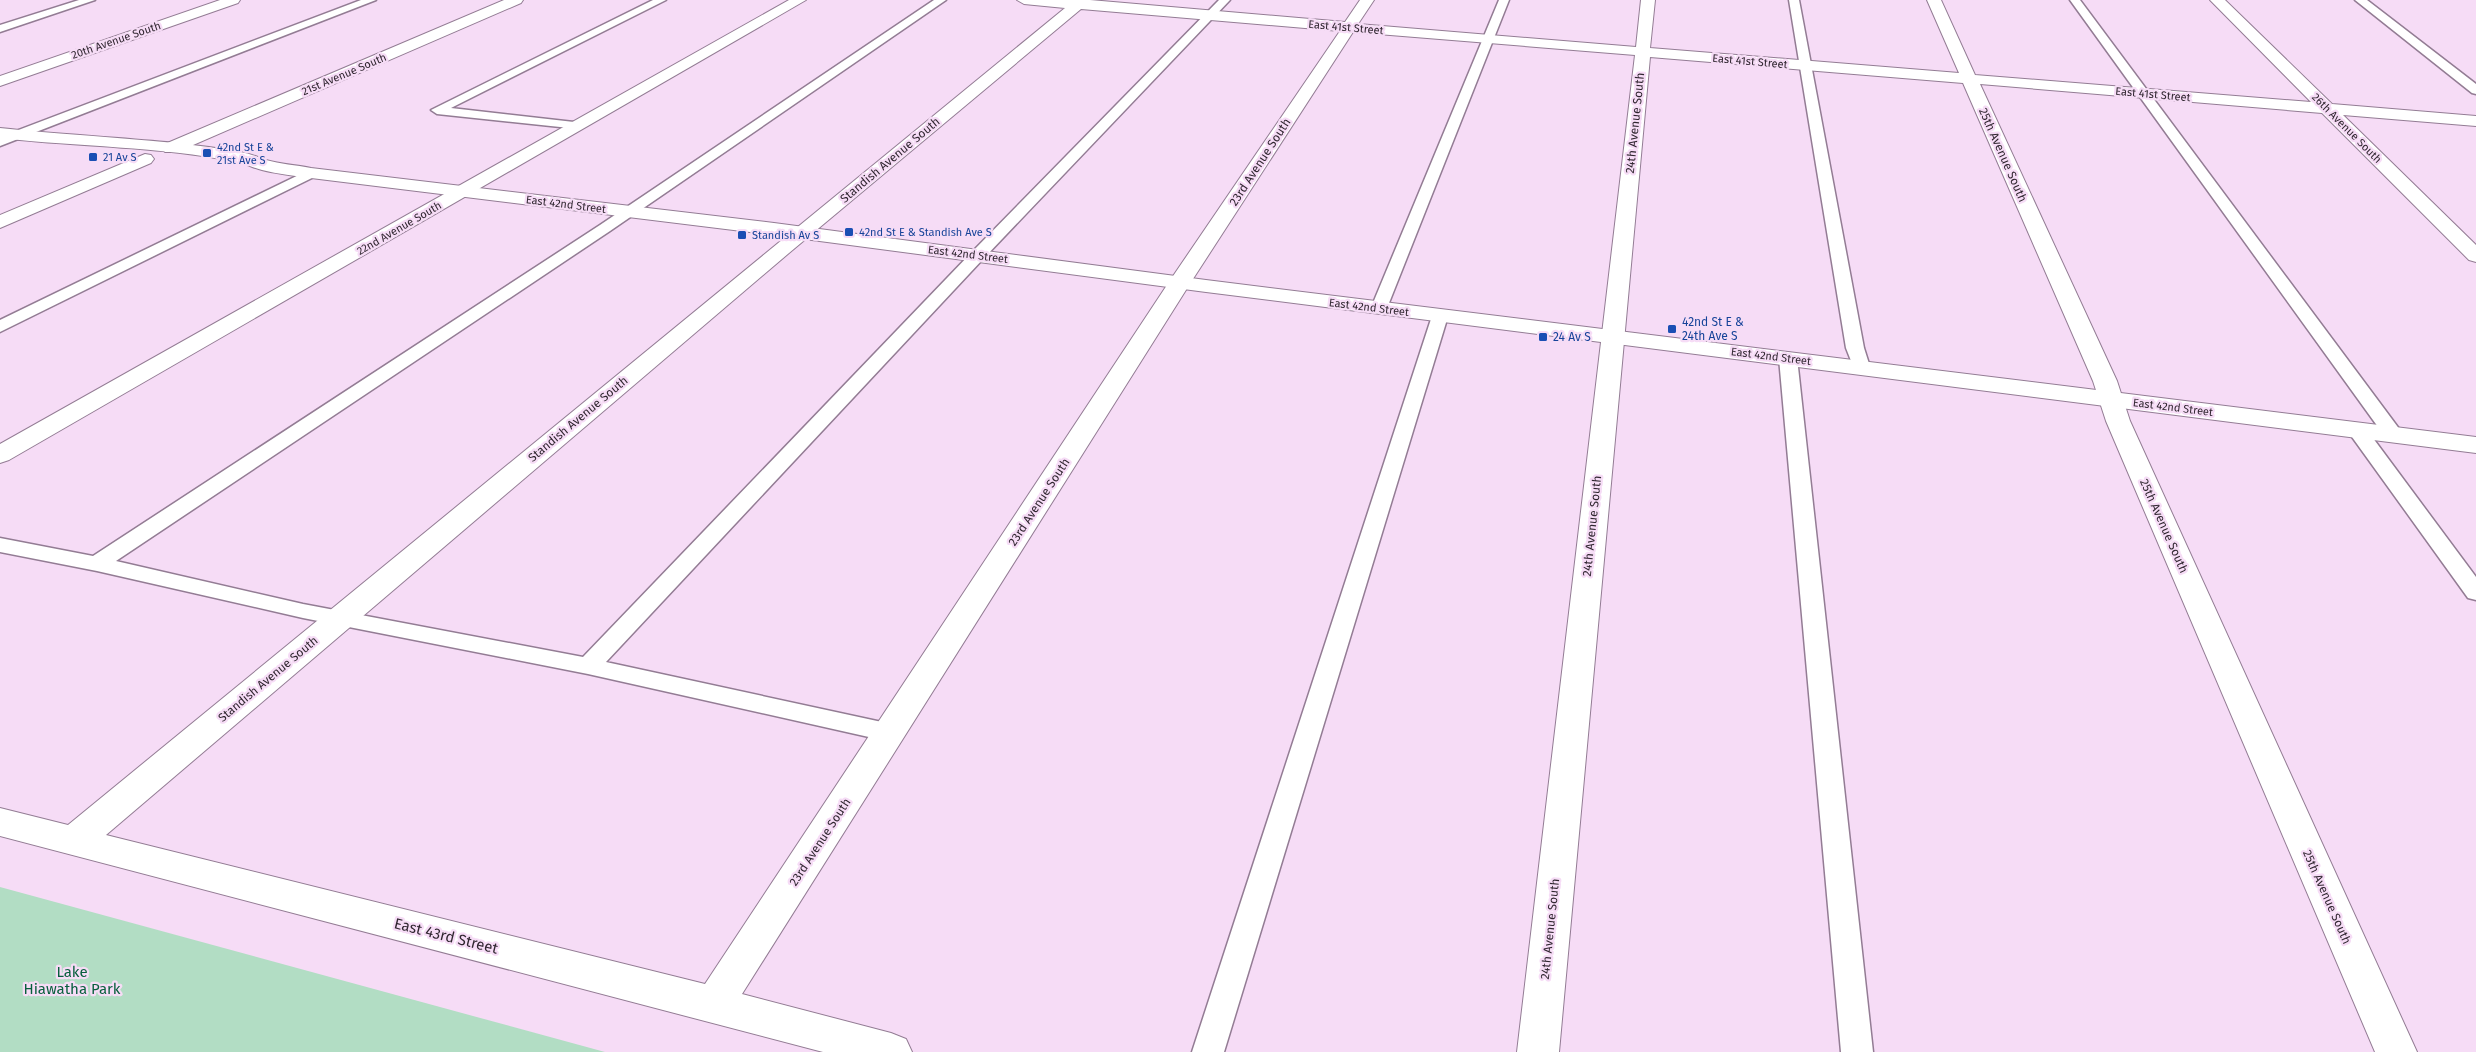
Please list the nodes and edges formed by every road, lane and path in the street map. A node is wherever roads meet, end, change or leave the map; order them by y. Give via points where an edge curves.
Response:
1 (90, 0) edge
2 (233, 0) edge
3 (371, 0) edge
4 (516, 0) edge
5 (661, 0) edge
6 (798, 0) edge
7 (940, 0) edge
8 (1024, 0) edge
9 (1225, 0) edge
10 (1366, 0) edge
11 (1504, 0) edge
12 (1648, 0) edge
13 (1794, 0) edge
14 (1934, 0) edge
15 (2075, 0) edge
16 (2217, 0) edge
17 (2360, 0) edge
18 (1081, 2) edge
19 (1211, 16) junction
20 (1349, 27) junction
21 (0, 29) edge
22 (1490, 39) junction
23 (1642, 52) junction
24 (1806, 65) junction
25 (1969, 78) junction
26 (0, 81) edge
27 (2476, 90) edge
28 (2144, 93) junction
29 (2327, 108) junction
30 (2476, 121) edge
31 (574, 126) junction
32 (0, 132) edge
33 (19, 135) junction
34 (54, 139) junction
35 (0, 142) edge
36 (171, 148) junction
37 (145, 159) junction
38 (263, 165) junction
39 (311, 173) junction
40 (463, 192) junction
41 (628, 211) junction
42 (0, 222) edge
43 (802, 233) junction
44 (978, 255) junction
45 (2476, 256) edge
46 (1180, 282) junction
47 (1379, 308) junction
48 (1440, 316) junction
49 (0, 327) edge
50 (1612, 337) junction
51 (1788, 358) junction
52 (1861, 367) junction
53 (2111, 399) junction
54 (2357, 430) junction
55 (2393, 434) junction
56 (2476, 445) edge
57 (0, 455) edge
58 (0, 545) edge
59 (97, 564) junction
60 (2476, 593) edge
61 (341, 618) junction
62 (588, 666) junction
63 (891, 733) junction
64 (0, 822) edge
65 (75, 840) junction
66 (714, 1004) junction
67 (891, 1052) edge
68 (1208, 1052) edge
69 (1538, 1052) edge
70 (1857, 1052) edge
71 (2396, 1052) edge

1 - 21 lane
2 - 26 street, 20th Avenue South
3 - 33 lane
4 - 36 street, 21st Avenue South
5 - 31 lane via 437,110
6 - 31 street, 22nd Avenue South
7 - 41 lane
8 - 18 street, East 41st Street
9 - 19 lane
10 - 20 street, 23rd Avenue South
11 - 22 lane
12 - 23 street, 24th Avenue South
13 - 24 lane
14 - 25 street, 25th Avenue South
15 - 28 lane
16 - 29 street, 26th Avenue South
17 - 27 lane
18 - 19 street, East 41st Street
18 - 43 street, Standish Avenue South
19 - 20 street, East 41st Street
19 - 44 lane
20 - 22 street, East 41st Street
20 - 46 street, 23rd Avenue South
22 - 23 street, East 41st Street
22 - 47 lane
23 - 24 street, East 41st Street
23 - 50 street, 24th Avenue South
24 - 25 street, East 41st Street
24 - 52 lane via 1854,348
25 - 28 street, East 41st Street
25 - 53 street, 25th Avenue South
28 - 29 street, East 41st Street
28 - 55 lane
29 - 30 street, East 41st Street
29 - 45 street, 26th Avenue South
31 - 40 street, 22nd Avenue South
32 - 33 street, East 42nd Street
33 - 34 street, East 42nd Street
33 - 35 lane
34 - 36 street, East 42nd Street via 102,140
34 - 37 street, East 42nd Street via 76,151
36 - 38 street, East 42nd Street via 241,157
37 - 38 street, East 42nd Street via 218,168
37 - 42 street
38 - 39 street, East 42nd Street
39 - 40 street, East 42nd Street
39 - 49 lane
40 - 41 street, East 42nd Street
40 - 57 street, 22nd Avenue South
41 - 43 street, East 42nd Street
41 - 59 lane
43 - 44 street, East 42nd Street
43 - 61 street, Standish Avenue South
44 - 46 street, East 42nd Street
44 - 62 lane
46 - 47 street, East 42nd Street
46 - 63 street, 23rd Avenue South
47 - 48 street, East 42nd Street
48 - 50 street, East 42nd Street
48 - 68 lane
50 - 51 street, East 42nd Street
50 - 69 street, 24th Avenue South
51 - 52 street, East 42nd Street
51 - 70 lane
52 - 53 street, East 42nd Street
53 - 54 street, East 42nd Street
53 - 71 street, 25th Avenue South
54 - 55 street, East 42nd Street
54 - 60 lane
55 - 56 street, East 42nd Street
58 - 59 lane
59 - 61 lane
61 - 62 lane
61 - 65 street, Standish Avenue South
62 - 63 lane
63 - 66 street, 23rd Avenue South
64 - 65 street, East 43rd Street
65 - 66 street, East 43rd Street
66 - 67 street, East 43rd Street

